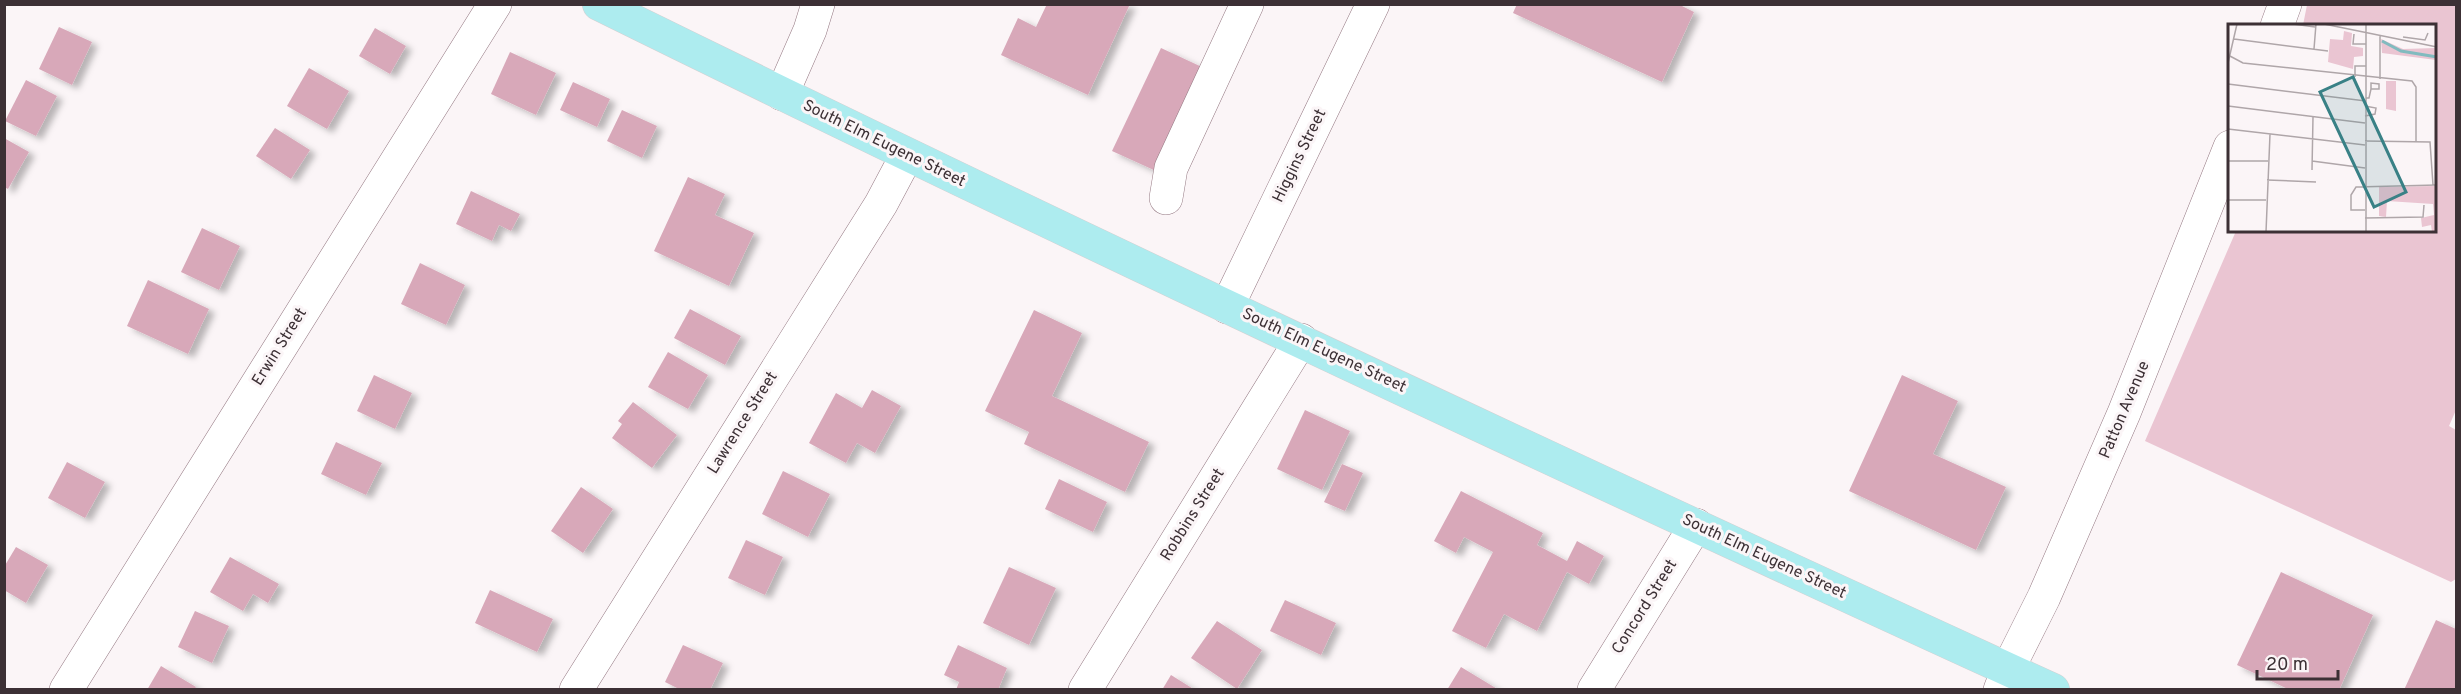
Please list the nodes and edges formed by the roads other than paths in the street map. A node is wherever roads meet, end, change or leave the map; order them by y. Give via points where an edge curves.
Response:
1 (495, 4) edge
2 (818, 4) edge
3 (1247, 4) edge
4 (1373, 4) edge
5 (2285, 4) edge
6 (610, 7) edge
7 (2278, 24) edge
8 (782, 94) junction
9 (2228, 152) edge
10 (907, 155) junction
11 (1166, 198) dead end
12 (1227, 307) junction
13 (1301, 340) junction
14 (1696, 525) junction
15 (2004, 679) edge
16 (66, 690) edge
17 (576, 690) edge
18 (1085, 690) edge
19 (1594, 690) edge
20 (2053, 690) edge

1 - 16 street, Erwin Street
2 - 8 street
3 - 11 street via 1171,168
4 - 12 street, Higgins Street
5 - 7 street
6 - 8 main road, South Elm Eugene Street
8 - 10 main road, South Elm Eugene Street
9 - 15 street, Patton Avenue via 2124,413
10 - 12 main road, South Elm Eugene Street
10 - 17 street, Lawrence Street via 881,204
12 - 13 main road, South Elm Eugene Street
13 - 14 main road, South Elm Eugene Street
13 - 18 street, Robbins Street
14 - 15 main road, South Elm Eugene Street
14 - 19 street, Concord Street
15 - 20 main road, South Elm Eugene Street

